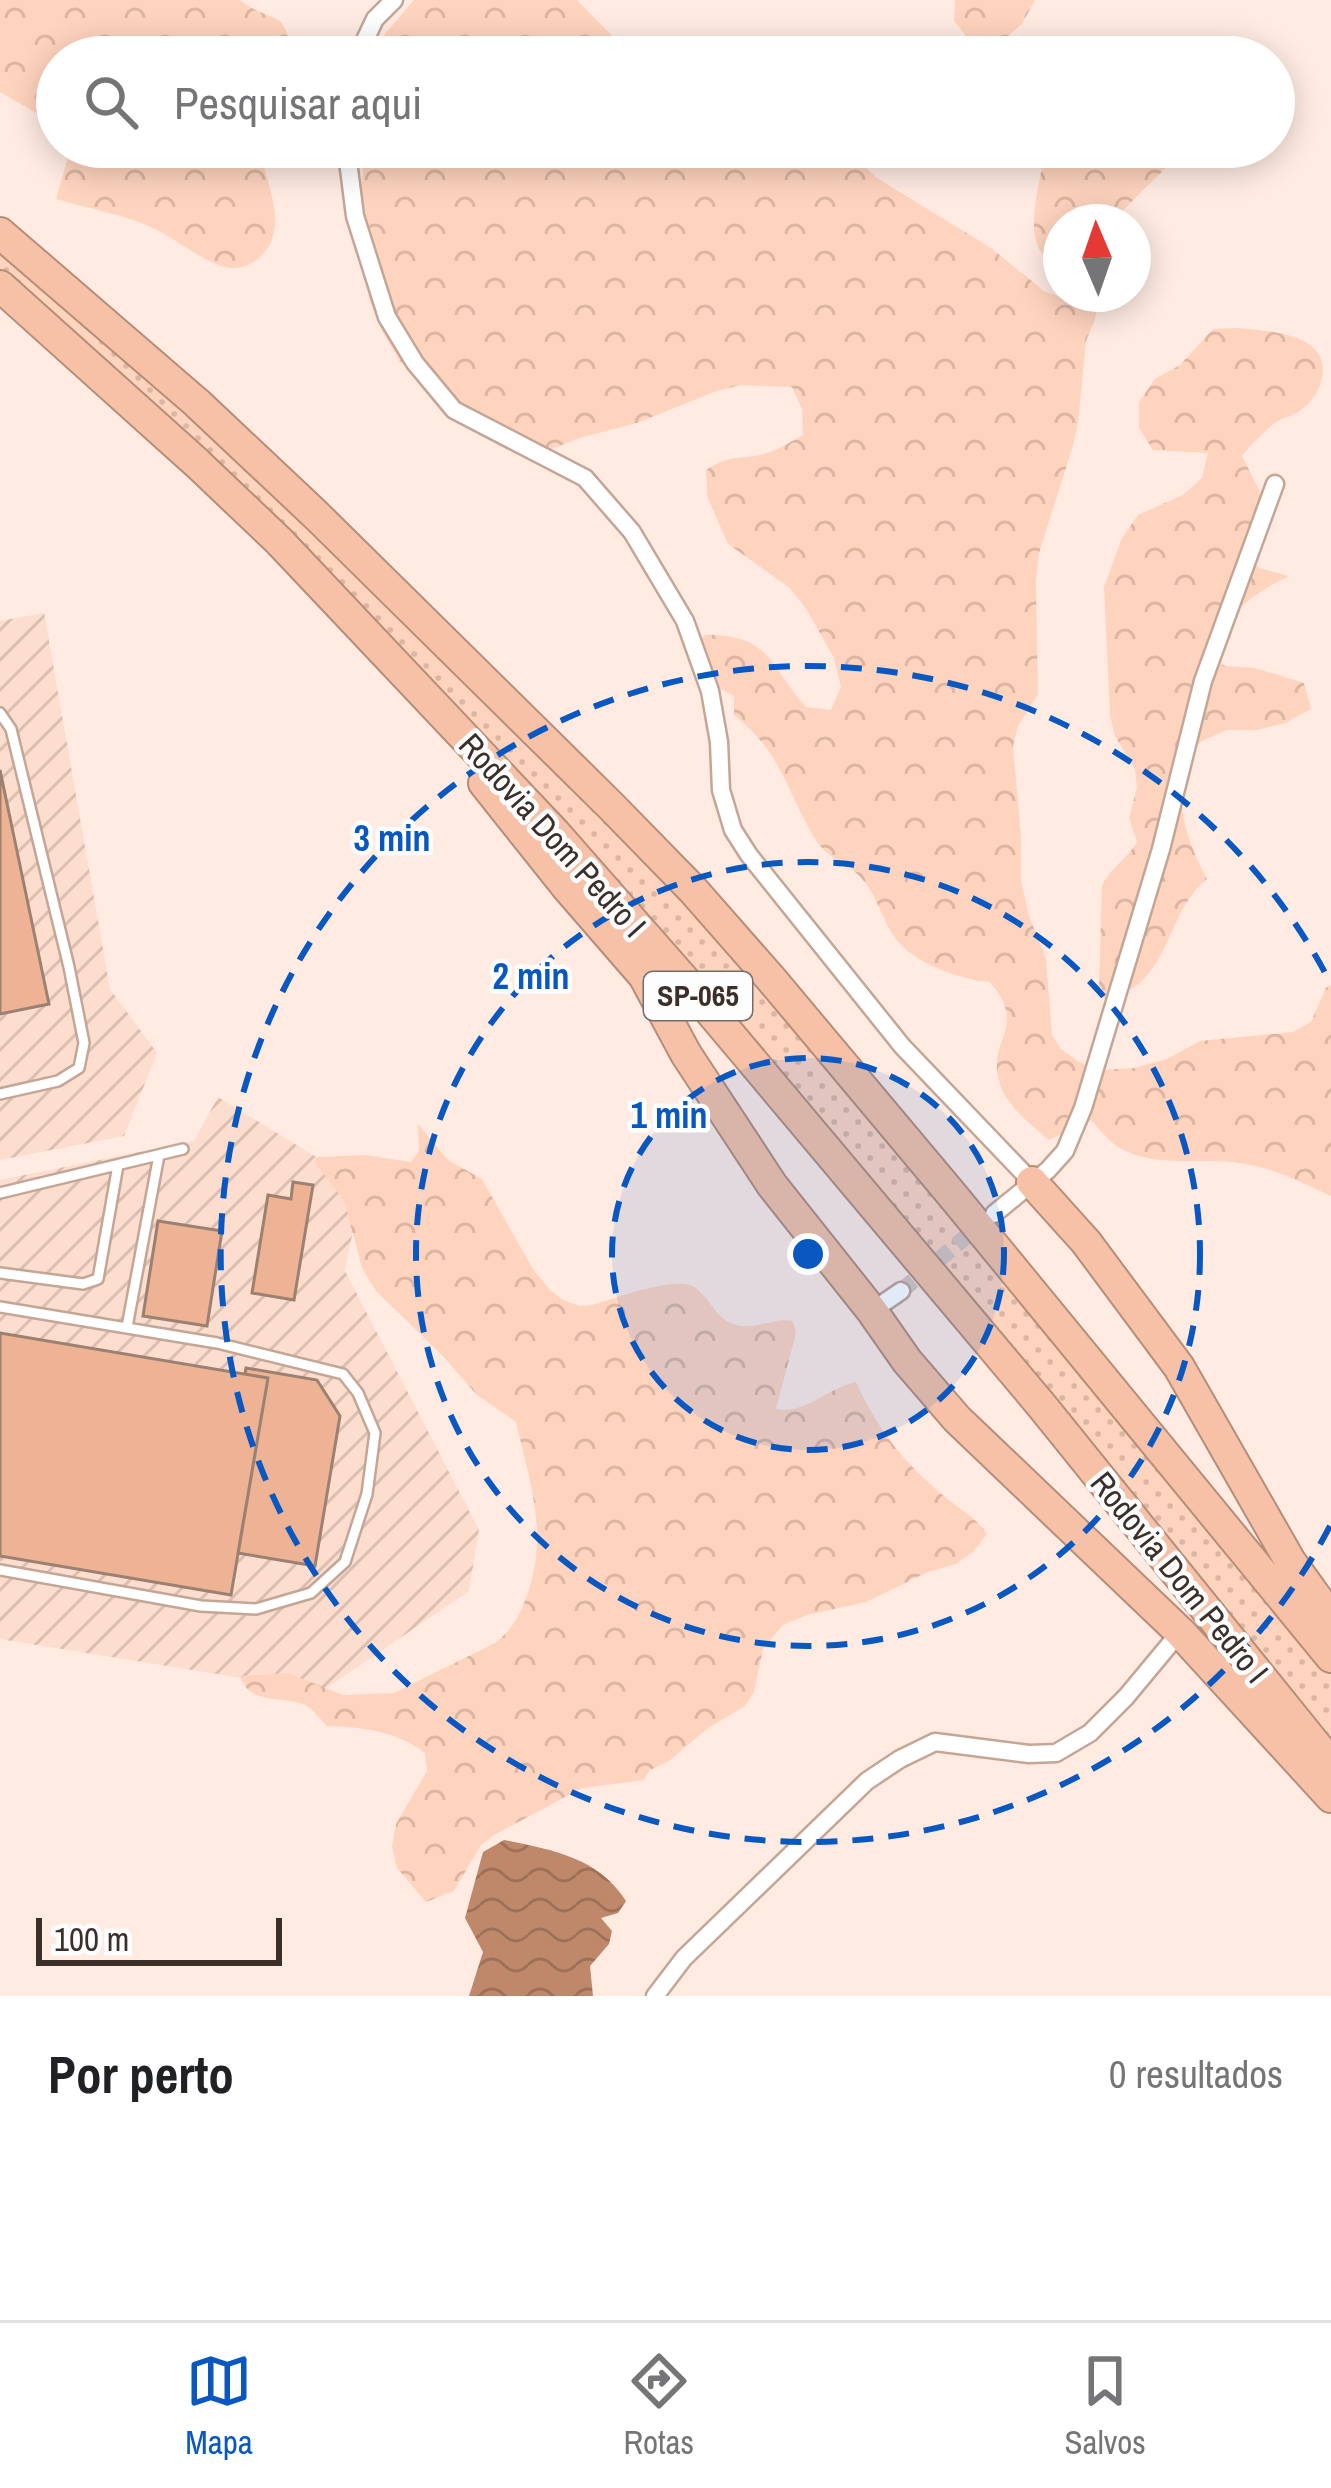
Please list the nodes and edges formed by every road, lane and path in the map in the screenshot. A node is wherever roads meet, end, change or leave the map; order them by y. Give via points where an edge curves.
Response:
1 (394, 0) edge
2 (367, 36) edge
3 (349, 168) edge
4 (0, 233) edge
5 (0, 286) edge
6 (1275, 484) dead end
7 (279, 541) junction
8 (0, 713) edge
9 (0, 1094) edge
10 (183, 1149) dead end
11 (159, 1155) junction
12 (118, 1165) junction
13 (1032, 1182) junction
14 (0, 1193) edge
15 (994, 1214) tunnel mouth
16 (0, 1273) edge
17 (901, 1291) tunnel mouth
18 (0, 1307) edge
19 (872, 1311) junction
20 (127, 1328) junction
21 (0, 1570) edge
22 (1331, 1618) edge
23 (1180, 1632) junction
24 (1331, 1657) edge
25 (1331, 1764) edge
26 (1331, 1797) edge
27 (655, 1996) edge

1 - 2 street
3 - 13 street via 387,317 415,363 454,410 585,478 632,532 685,621 710,691 733,830 902,1046
4 - 24 highway, Rodovia Dom Pedro I / SP-065 via 317,516 693,890
5 - 7 highway, Rodovia Dom Pedro I / SP-065
6 - 13 street via 1202,681 1083,1108 1065,1150
7 - 19 highway via 644,976 772,1185
7 - 25 highway, Rodovia Dom Pedro I / SP-065 via 685,980
8 - 9 lane via 11,730 83,1043 79,1068 68,1075
10 - 11 lane
11 - 12 lane
11 - 20 lane
12 - 14 lane
12 - 16 lane via 98,1279
13 - 15 street
13 - 22 highway via 1179,1366 1289,1561
17 - 19 street
18 - 20 lane
19 - 23 highway via 957,1419
20 - 21 lane via 343,1373 375,1433 367,1494 345,1562 311,1593 256,1609
23 - 26 highway
23 - 27 street via 1090,1733 1056,1753 934,1742 867,1781

